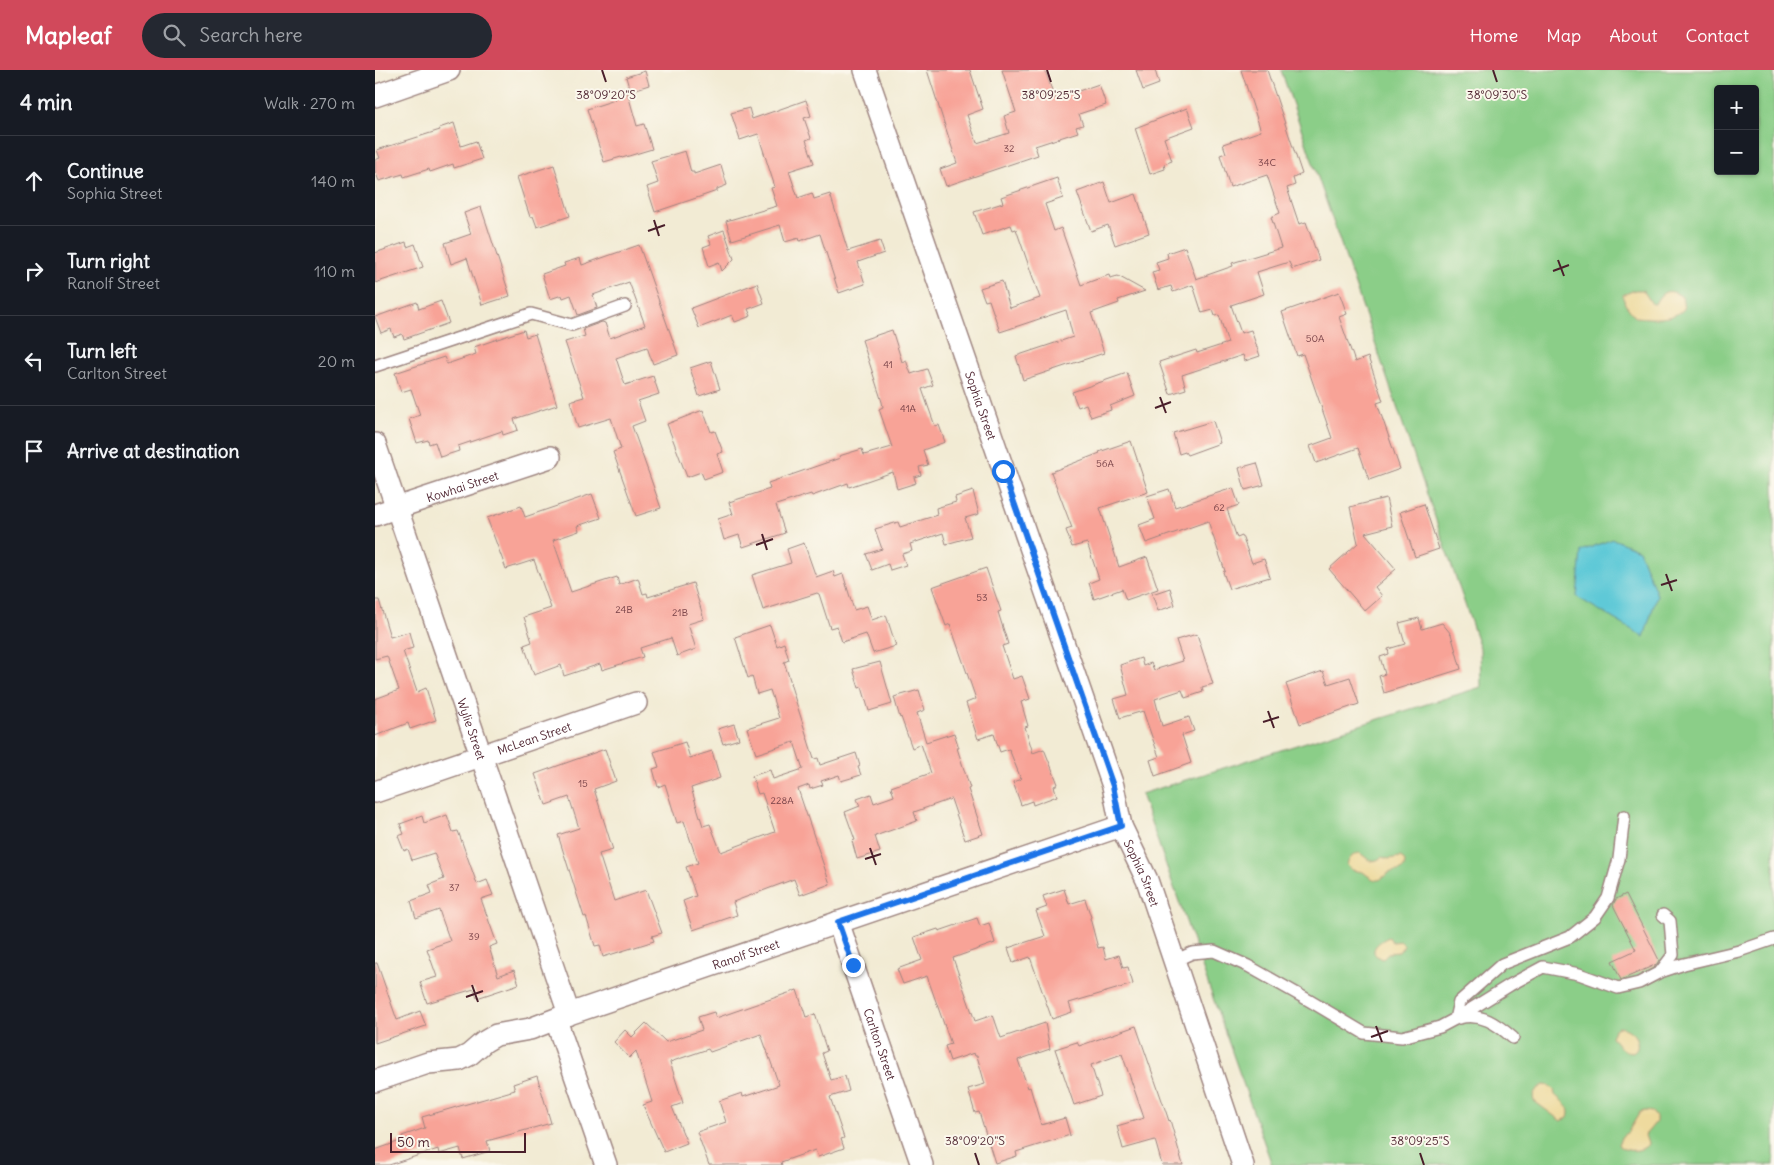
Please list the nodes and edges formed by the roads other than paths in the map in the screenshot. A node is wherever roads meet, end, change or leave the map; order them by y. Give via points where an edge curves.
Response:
1 (449, 70) edge
2 (865, 70) edge
3 (375, 96) edge
4 (625, 306) dead end
5 (375, 366) edge
6 (375, 444) edge
7 (551, 457) dead end
8 (396, 508) junction
9 (375, 515) edge
10 (636, 703) dead end
11 (481, 755) junction
12 (375, 792) edge
13 (1624, 816) dead end
14 (1121, 826) junction
15 (1663, 915) dead end
16 (838, 922) junction
17 (1774, 939) edge
18 (1174, 961) junction
19 (1661, 972) junction
20 (563, 1017) junction
21 (1455, 1019) junction
22 (1513, 1038) dead end
23 (375, 1081) edge
24 (606, 1165) edge
25 (922, 1165) edge
26 (1243, 1165) edge

1 - 3 street
2 - 14 street, Sophia Street via 1113,786
4 - 5 lane via 572,324 531,314
6 - 8 street, Wylie Street
7 - 8 street, Kowhai Street
8 - 9 street, Kowhai Street
8 - 11 street, Wylie Street
10 - 11 street, McLean Street
11 - 12 street, McLean Street
11 - 20 street, Wylie Street
13 - 21 lane via 1619,859 1609,898 1595,917 1570,937 1502,964 1459,1002
14 - 16 street, Ranolf Street
14 - 18 street, Sophia Street via 1147,880
15 - 19 lane via 1670,920 1673,955
16 - 20 street, Ranolf Street
16 - 25 street, Carlton Street
17 - 19 lane via 1739,952
18 - 21 lane via 1214,951 1248,966 1364,1033 1402,1037 1440,1027
18 - 26 street, Sophia Street
19 - 21 lane via 1639,983 1618,988 1579,974 1543,968
20 - 23 street, Ranolf Street via 530,1029 496,1035 459,1060 428,1063
20 - 24 street, Wylie Street
21 - 22 lane via 1483,1017

